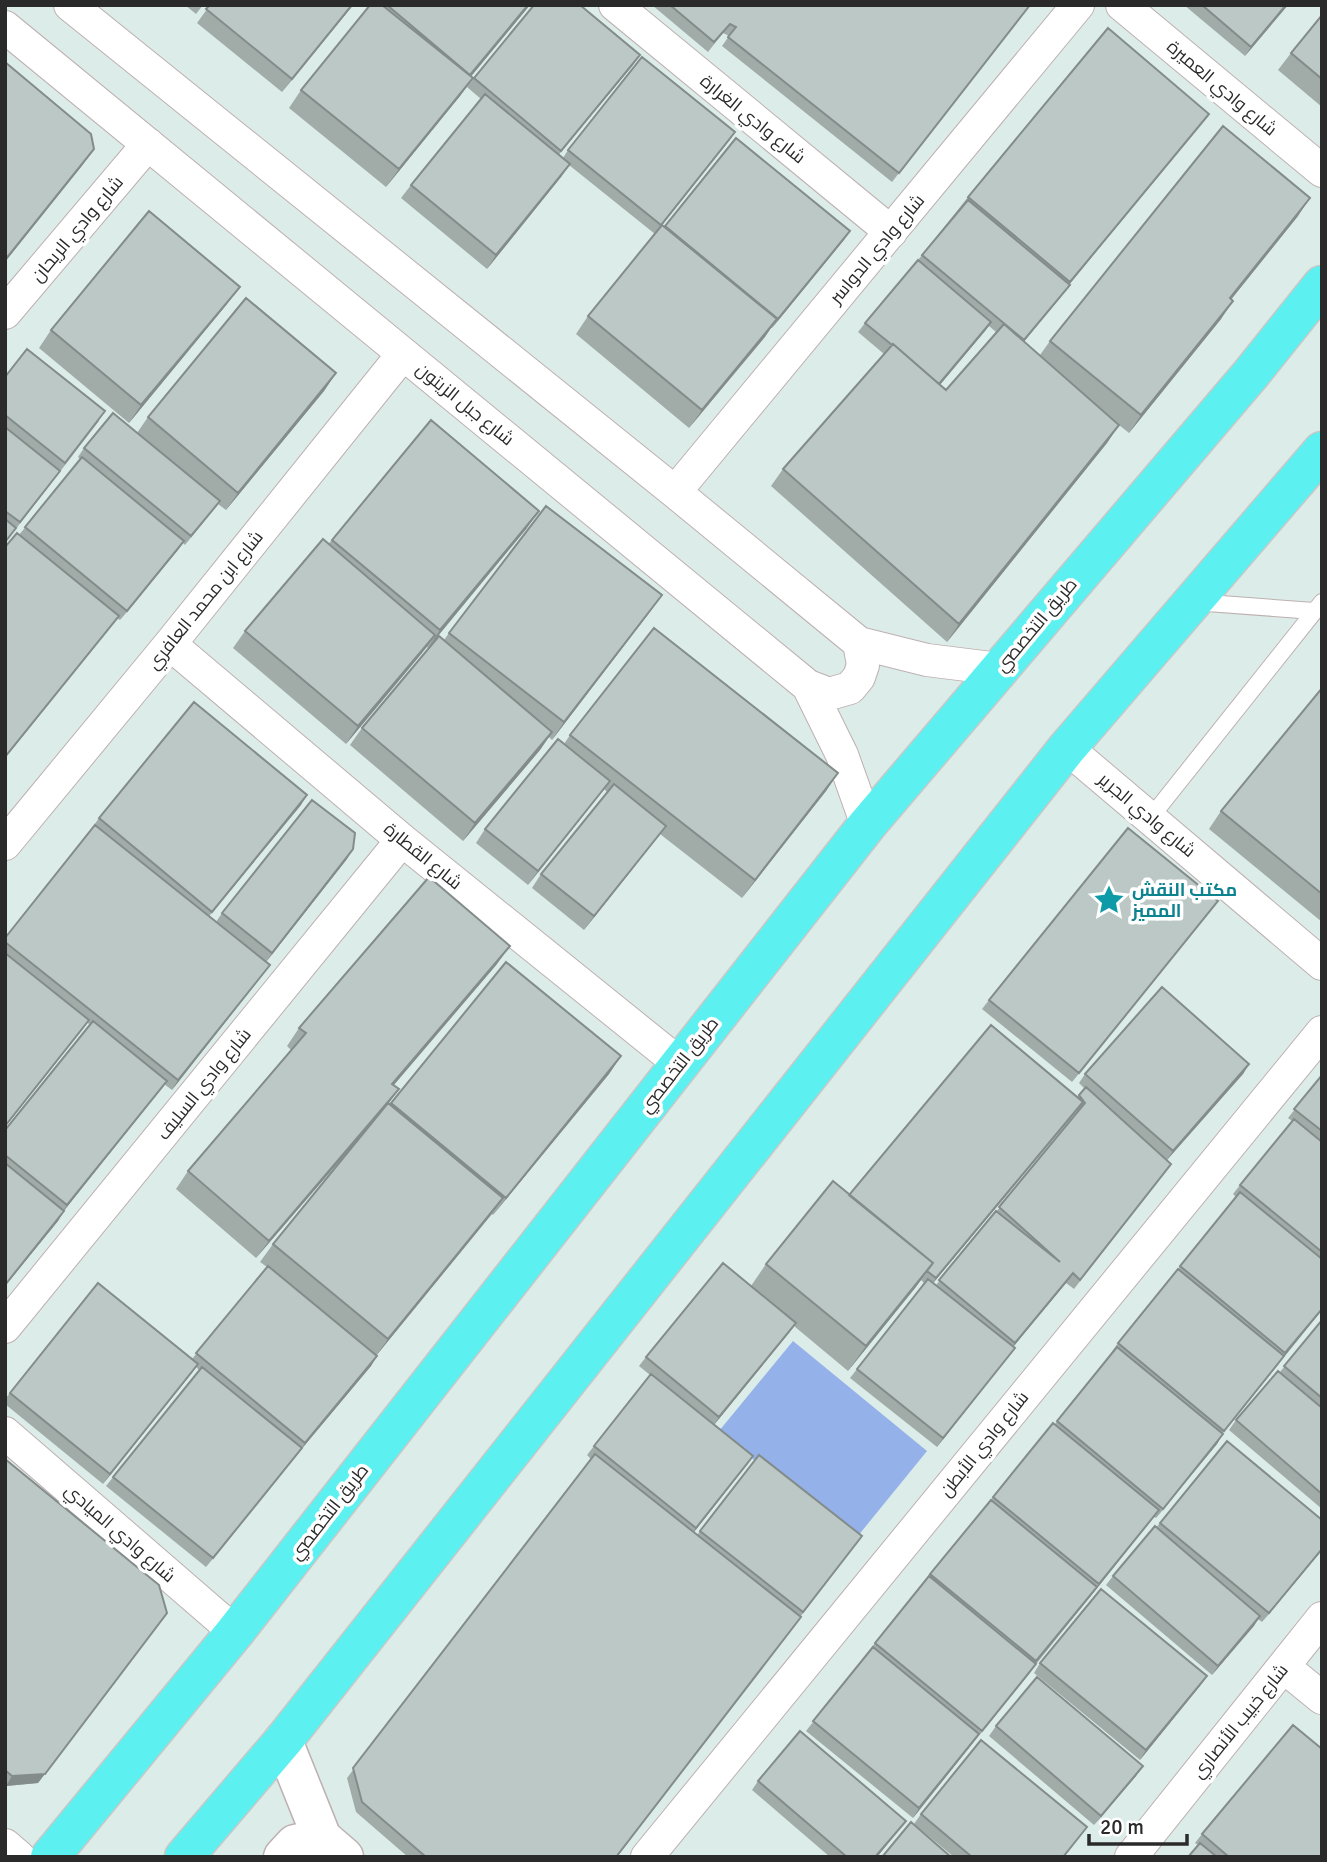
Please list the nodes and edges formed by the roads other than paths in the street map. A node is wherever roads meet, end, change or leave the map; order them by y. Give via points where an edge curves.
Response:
1 (70, 5) edge
2 (615, 5) edge
3 (1078, 5) edge
4 (1122, 5) edge
5 (5, 27) edge
6 (148, 144) junction
7 (1322, 171) edge
8 (891, 232) junction
9 (1322, 285) edge
10 (5, 313) edge
11 (403, 354) junction
12 (1318, 464) edge
13 (675, 492) junction
14 (1191, 602) junction
15 (1318, 606) edge
16 (859, 643) junction
17 (170, 644) junction
18 (999, 669) junction
19 (808, 686) junction
20 (1067, 748) junction
21 (1151, 817) junction
22 (867, 825) junction
23 (402, 840) junction
24 (5, 844) edge
25 (1322, 964) edge
26 (1322, 1032) edge
27 (680, 1064) junction
28 (5, 1328) edge
29 (5, 1433) edge
30 (1322, 1618) edge
31 (235, 1632) junction
32 (1284, 1667) junction
33 (1322, 1698) edge
34 (283, 1741) junction
35 (5, 1845) edge
36 (333, 1847) edge
37 (19, 1857) edge
38 (50, 1857) edge
39 (184, 1857) edge
40 (283, 1857) edge
41 (647, 1857) edge
42 (1131, 1857) edge

1 - 13 street
2 - 8 street, شارع وادي الغرارة
3 - 8 street, شارع وادي الدواسر
4 - 7 street, شارع وادي العميرة
5 - 6 street, شارع جبل الزيتون
6 - 10 street, شارع وادي الريحان
6 - 11 street, شارع جبل الزيتون
8 - 13 street, شارع وادي الدواسر
9 - 18 main road, طريق التخصصي
11 - 17 street, شارع ابن محمد العافري
11 - 19 street, شارع جبل الزيتون
12 - 14 main road
13 - 16 street
14 - 15 lane
14 - 20 main road
15 - 21 lane
16 - 18 street via 927,660
16 - 19 street via 863,665 850,688 829,694
17 - 23 street, شارع القطارة
17 - 24 street, شارع ابن محمد العافري
18 - 22 main road, طريق التخصصي
19 - 22 street, شارع جبل الزيتون via 842,755
20 - 21 street, شارع وادي الجرير
20 - 34 main road
21 - 25 street, شارع وادي الجرير
22 - 27 main road, طريق التخصصي
23 - 27 street, شارع القطارة
23 - 28 street, شارع وادي السليف
26 - 41 street, شارع وادي الأبطن
27 - 31 main road, طريق التخصصي
29 - 31 street, شارع وادي الميادي
30 - 32 street, شارع خبيب الأنصاري
31 - 38 main road, طريق التخصصي
32 - 33 street
32 - 42 street, شارع خبيب الأنصاري
34 - 36 street
34 - 39 main road
35 - 37 street
36 - 40 street via 295,1844

